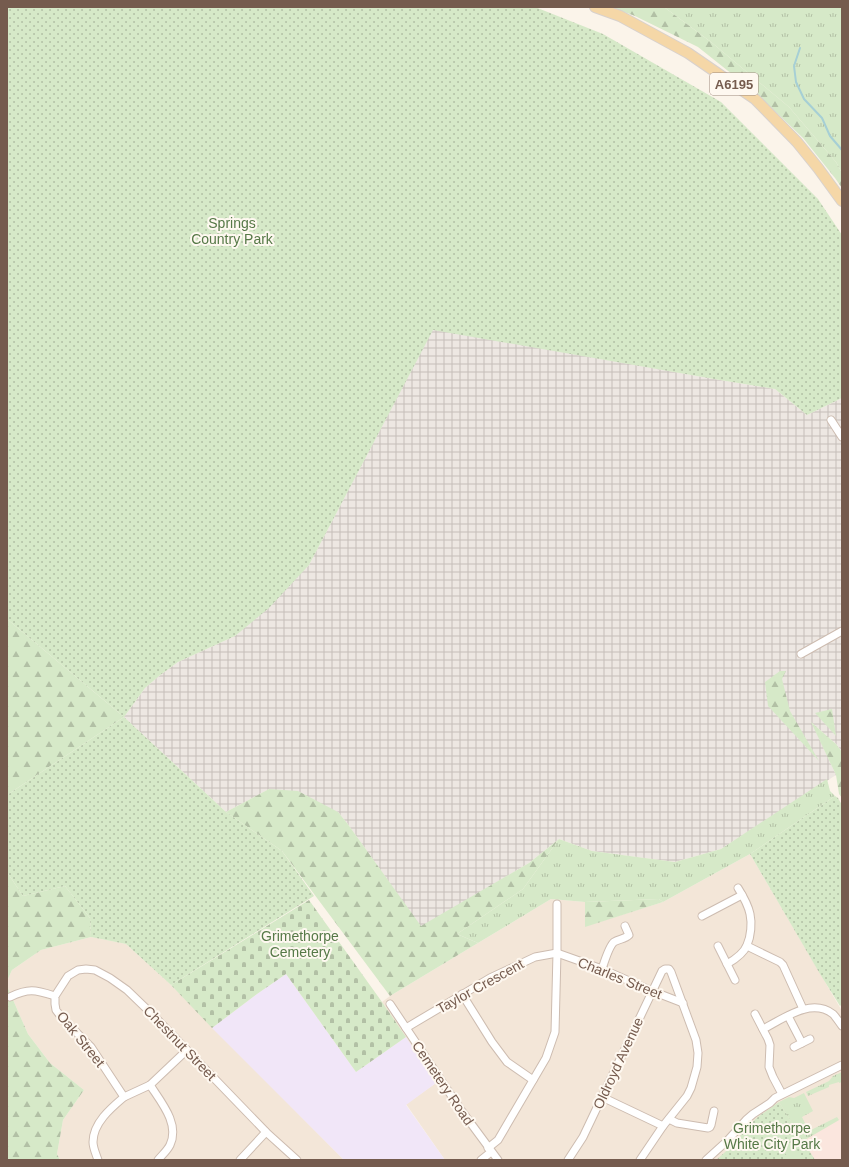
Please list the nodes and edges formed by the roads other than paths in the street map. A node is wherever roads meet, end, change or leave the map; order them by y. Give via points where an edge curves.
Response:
1 (594, 7) edge
2 (842, 201) edge
3 (831, 420) dead end
4 (842, 437) edge
5 (842, 631) edge
6 (801, 654) dead end
7 (738, 888) dead end
8 (742, 895) junction
9 (557, 904) dead end
10 (702, 916) dead end
11 (625, 926) dead end
12 (718, 946) dead end
13 (747, 946) junction
14 (557, 953) junction
15 (727, 964) junction
16 (602, 969) junction
17 (735, 980) dead end
18 (652, 991) junction
19 (462, 994) junction
20 (55, 996) junction
21 (10, 997) dead end
22 (683, 1003) junction
23 (390, 1004) dead end
24 (803, 1009) junction
25 (755, 1014) dead end
26 (788, 1016) junction
27 (842, 1026) edge
28 (406, 1028) junction
29 (764, 1029) junction
30 (810, 1039) dead end
31 (802, 1043) junction
32 (794, 1047) dead end
33 (187, 1050) junction
34 (842, 1065) edge
35 (533, 1080) junction
36 (150, 1085) junction
37 (782, 1094) junction
38 (124, 1097) junction
39 (602, 1097) junction
40 (714, 1111) dead end
41 (669, 1119) junction
42 (663, 1126) junction
43 (266, 1132) junction
44 (490, 1150) junction
45 (98, 1160) edge
46 (158, 1160) edge
47 (240, 1160) edge
48 (296, 1160) edge
49 (481, 1160) edge
50 (498, 1160) edge
51 (568, 1160) edge
52 (640, 1160) edge
53 (706, 1160) edge

1 - 2 main road, A6195 via 620,16 688,53 755,98 797,142
3 - 4 street
5 - 6 street
7 - 8 street
8 - 10 street
8 - 13 street via 751,918
9 - 14 street
11 - 16 street via 629,934 611,945
12 - 15 street
13 - 15 street
13 - 24 street via 784,965
14 - 16 street, Charles Street
14 - 19 street, Taylor Crescent via 535,956
14 - 35 street via 555,1032 546,1058
15 - 17 street
16 - 18 street, Charles Street
18 - 22 street, Charles Street
18 - 22 street, Oldroyd Avenue via 662,971 669,969
18 - 39 street, Oldroyd Avenue
19 - 28 street, Taylor Crescent
19 - 35 street via 492,1042 508,1062
20 - 21 street via 27,990
20 - 33 street, Chestnut Street via 73,972 95,970 127,990
20 - 38 street, Oak Street via 59,1014 91,1047
22 - 41 street via 696,1040 697,1067 687,1096
23 - 28 street, Cemetery Road
24 - 26 street
24 - 27 street via 813,1007 828,1011 834,1014
25 - 29 street
26 - 29 street
26 - 31 street
28 - 44 street, Cemetery Road
29 - 37 street via 770,1045 769,1067
30 - 31 street
31 - 32 street
33 - 36 street
33 - 43 street, Chestnut Street
34 - 37 street
35 - 44 street
36 - 38 street
36 - 46 street via 170,1116 172,1125 173,1136 170,1145
37 - 53 street via 746,1120
38 - 45 street via 108,1112 94,1132 93,1142
39 - 42 street
39 - 51 street, Oldroyd Avenue via 584,1136
40 - 41 street via 708,1128 677,1123
41 - 42 street
42 - 52 street
43 - 47 street
43 - 48 street, Chestnut Street
44 - 49 street
44 - 50 street, Cemetery Road

